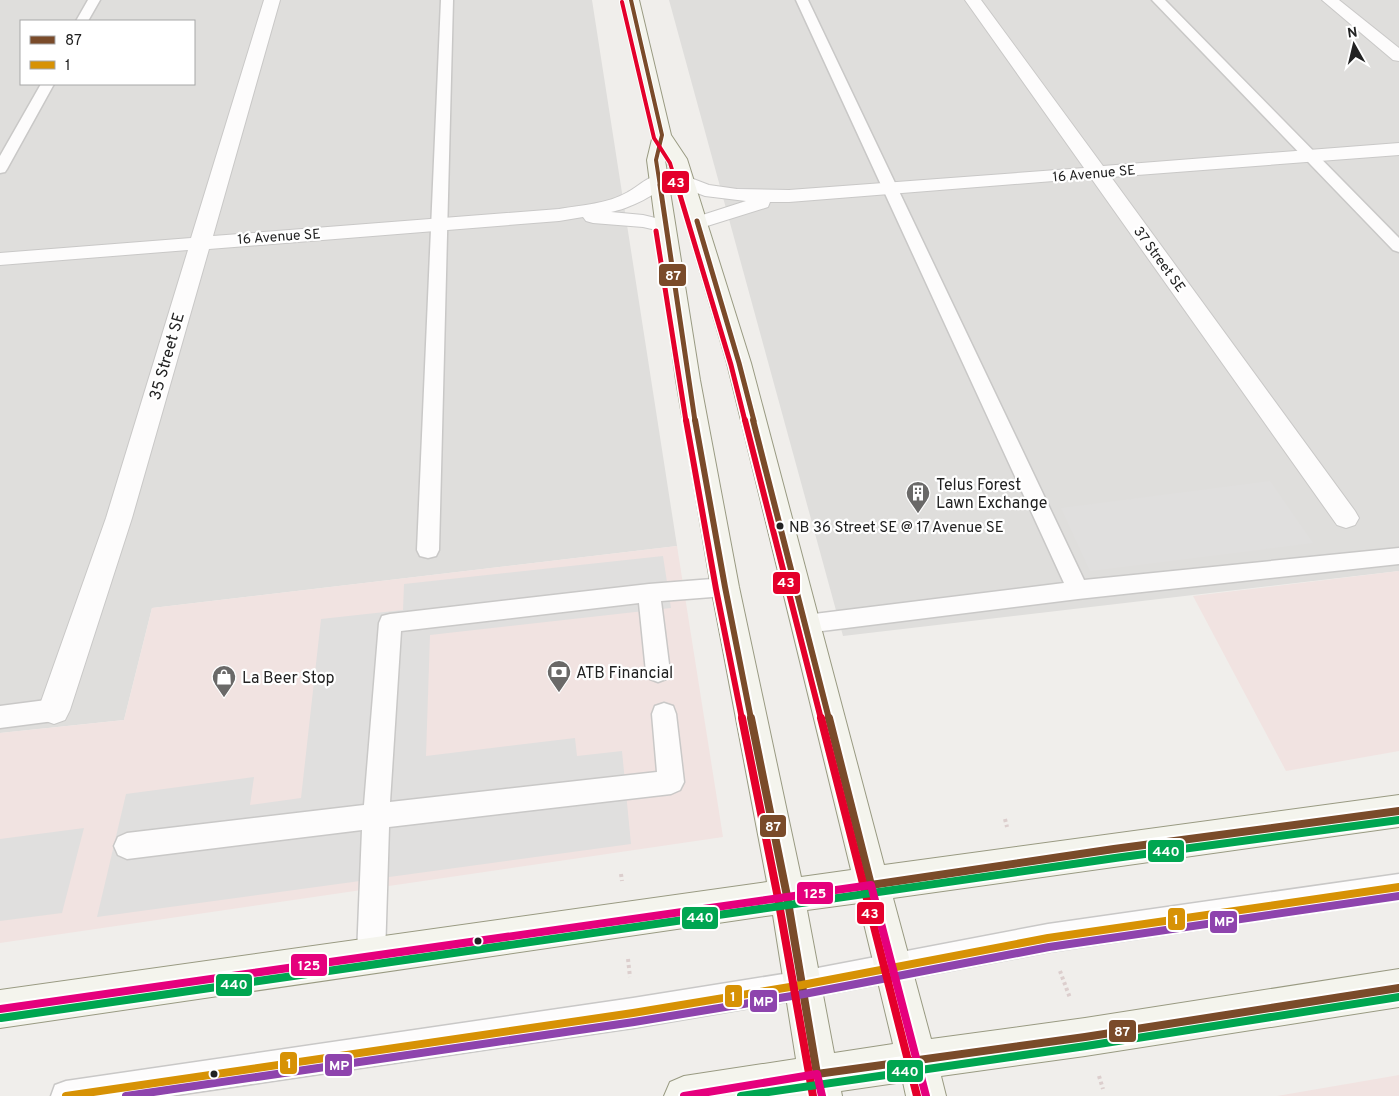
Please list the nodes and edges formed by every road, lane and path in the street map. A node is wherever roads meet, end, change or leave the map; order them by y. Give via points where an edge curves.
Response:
1 (94, 0) edge
2 (272, 0) edge
3 (447, 0) edge
4 (631, 0) edge
5 (802, 0) edge
6 (973, 0) edge
7 (1158, 0) edge
8 (1330, 0) edge
9 (83, 20) edge
10 (1399, 56) edge
11 (46, 85) edge
12 (1399, 149) edge
13 (1309, 156) junction
14 (0, 169) edge
15 (1097, 172) junction
16 (671, 181) junction
17 (891, 189) junction
18 (789, 196) junction
19 (558, 215) junction
20 (698, 223) junction
21 (440, 224) junction
22 (665, 226) junction
23 (200, 243) junction
24 (1399, 247) edge
25 (0, 259) edge
26 (1346, 518) dead end
27 (428, 550) dead end
28 (1399, 556) edge
29 (725, 587) junction
30 (1078, 590) junction
31 (648, 594) junction
32 (806, 624) junction
33 (658, 672) dead end
34 (54, 710) joint
35 (664, 714) dead end
36 (0, 717) edge
37 (1399, 811) edge
38 (376, 816) junction
39 (127, 846) dead end
40 (871, 885) junction
41 (1399, 887) edge
42 (787, 896) junction
43 (628, 954) dead end
44 (371, 955) junction
45 (1058, 966) dead end
46 (893, 968) junction
47 (630, 983) dead end
48 (802, 985) junction
49 (1399, 988) edge
50 (1072, 1003) dead end
51 (0, 1009) edge
52 (916, 1060) junction
53 (1099, 1076) dead end
54 (819, 1085) edge
55 (1104, 1089) dead end
56 (66, 1096) edge
57 (684, 1096) edge
58 (926, 1096) edge

1 - 9 lane
2 - 23 street, 35 Street SE
3 - 21 lane
4 - 16 main road via 662,135 656,160
5 - 17 lane
6 - 15 street, 37 Street SE
7 - 13 lane
8 - 10 street
11 - 14 lane
12 - 13 street, 16 Avenue SE
13 - 15 street, 16 Avenue SE
13 - 24 lane
15 - 17 street, 16 Avenue SE
15 - 26 street, 37 Street SE
16 - 18 street, 16 Avenue SE via 738,195
16 - 19 street, 16 Avenue SE via 614,206
16 - 20 main road
16 - 22 main road
17 - 18 street, 16 Avenue SE
17 - 30 lane
18 - 20 street, 16 Avenue SE
19 - 21 street, 16 Avenue SE
19 - 22 street, 16 Avenue SE via 626,219
20 - 32 main road via 739,363
21 - 23 street, 16 Avenue SE
21 - 27 lane
22 - 29 main road via 688,380
23 - 25 street, 16 Avenue SE
23 - 34 street, 35 Street SE via 119,518
28 - 30 lane
29 - 31 lane
29 - 42 main road
30 - 32 lane
31 - 33 lane
31 - 38 lane via 390,623
32 - 40 main road
34 - 36 lane
35 - 38 lane via 671,782
37 - 40 main road
38 - 39 lane
38 - 44 lane
40 - 42 main road
40 - 46 main road
41 - 46 lane via 1048,938
42 - 44 main road
42 - 48 main road
43 - 47 path
44 - 51 main road
45 - 50 path
46 - 48 lane
46 - 52 main road
48 - 54 main road
48 - 56 lane
49 - 52 main road via 1085,1038
52 - 54 main road
52 - 58 main road
53 - 55 path
54 - 57 main road

